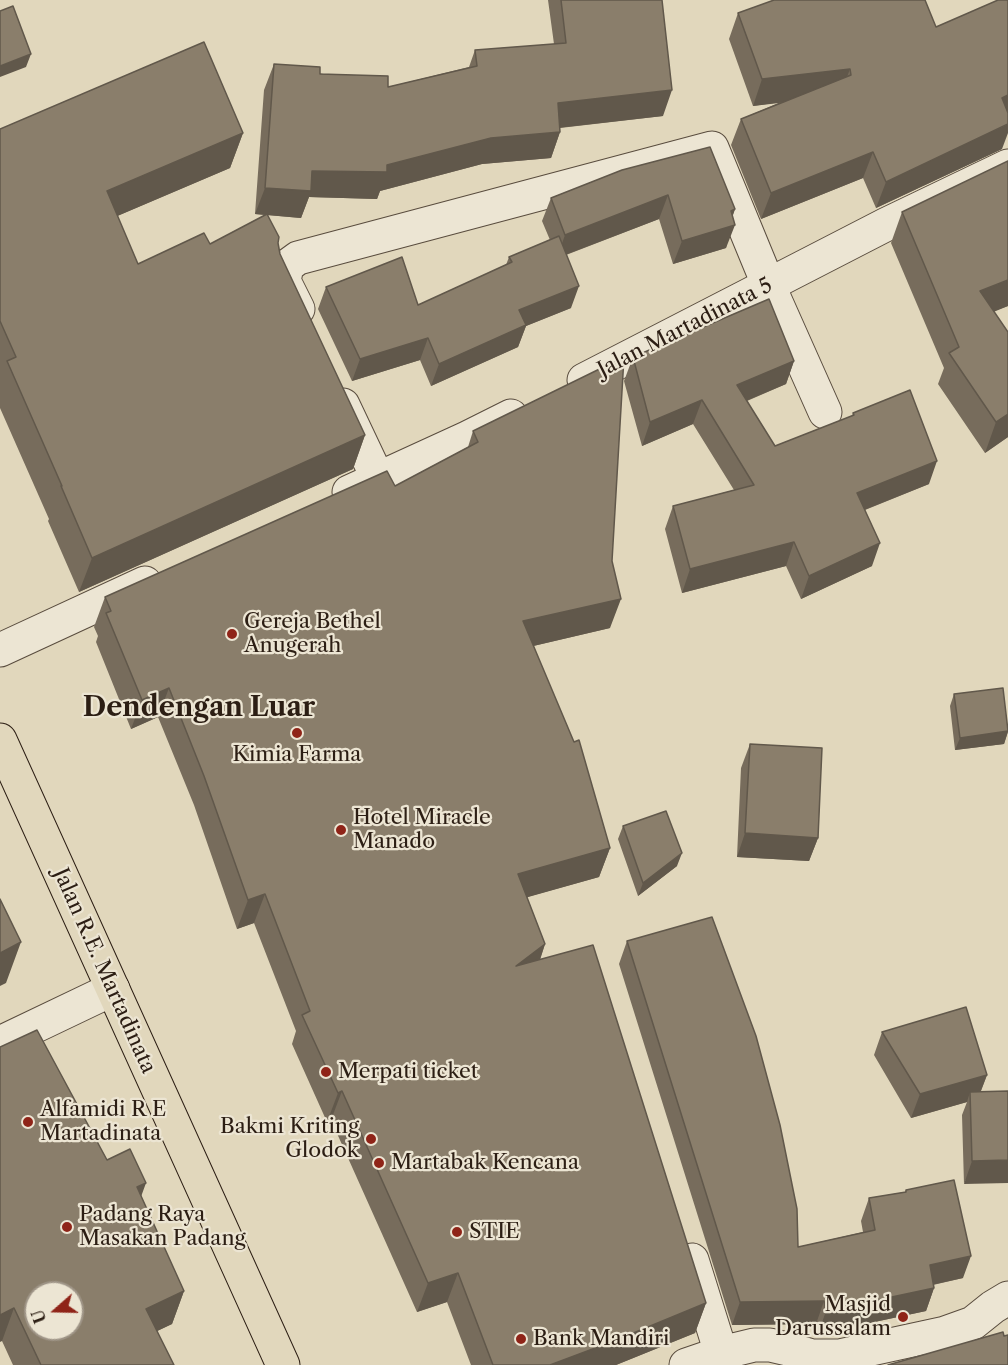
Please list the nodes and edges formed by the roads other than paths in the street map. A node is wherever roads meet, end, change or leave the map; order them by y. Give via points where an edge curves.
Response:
1 (1008, 166) edge
2 (768, 284) junction
3 (309, 333) edge
4 (328, 375) edge
5 (825, 412) dead end
6 (378, 479) junction
7 (328, 502) edge
8 (170, 572) edge
9 (0, 650) edge
10 (0, 740) edge
11 (113, 989) junction
12 (0, 1043) edge
13 (681, 1227) edge
14 (1008, 1298) edge
15 (721, 1353) junction
16 (283, 1365) edge
17 (686, 1365) edge

1 - 2 street, Jalan Martadinata 5
2 - 3 street via 712,148 298,258 287,267 284,281
2 - 5 street
2 - 6 street, Jalan Martadinata 5 via 552,396
4 - 6 street
6 - 7 street, Jalan Martadinata 5
8 - 9 street
10 - 11 highway, Jalan R.E. Martadinata
11 - 12 street
11 - 16 highway, Jalan R.E. Martadinata
13 - 15 street
14 - 15 street via 973,1323 945,1333 839,1356 812,1356 762,1345
15 - 17 street

